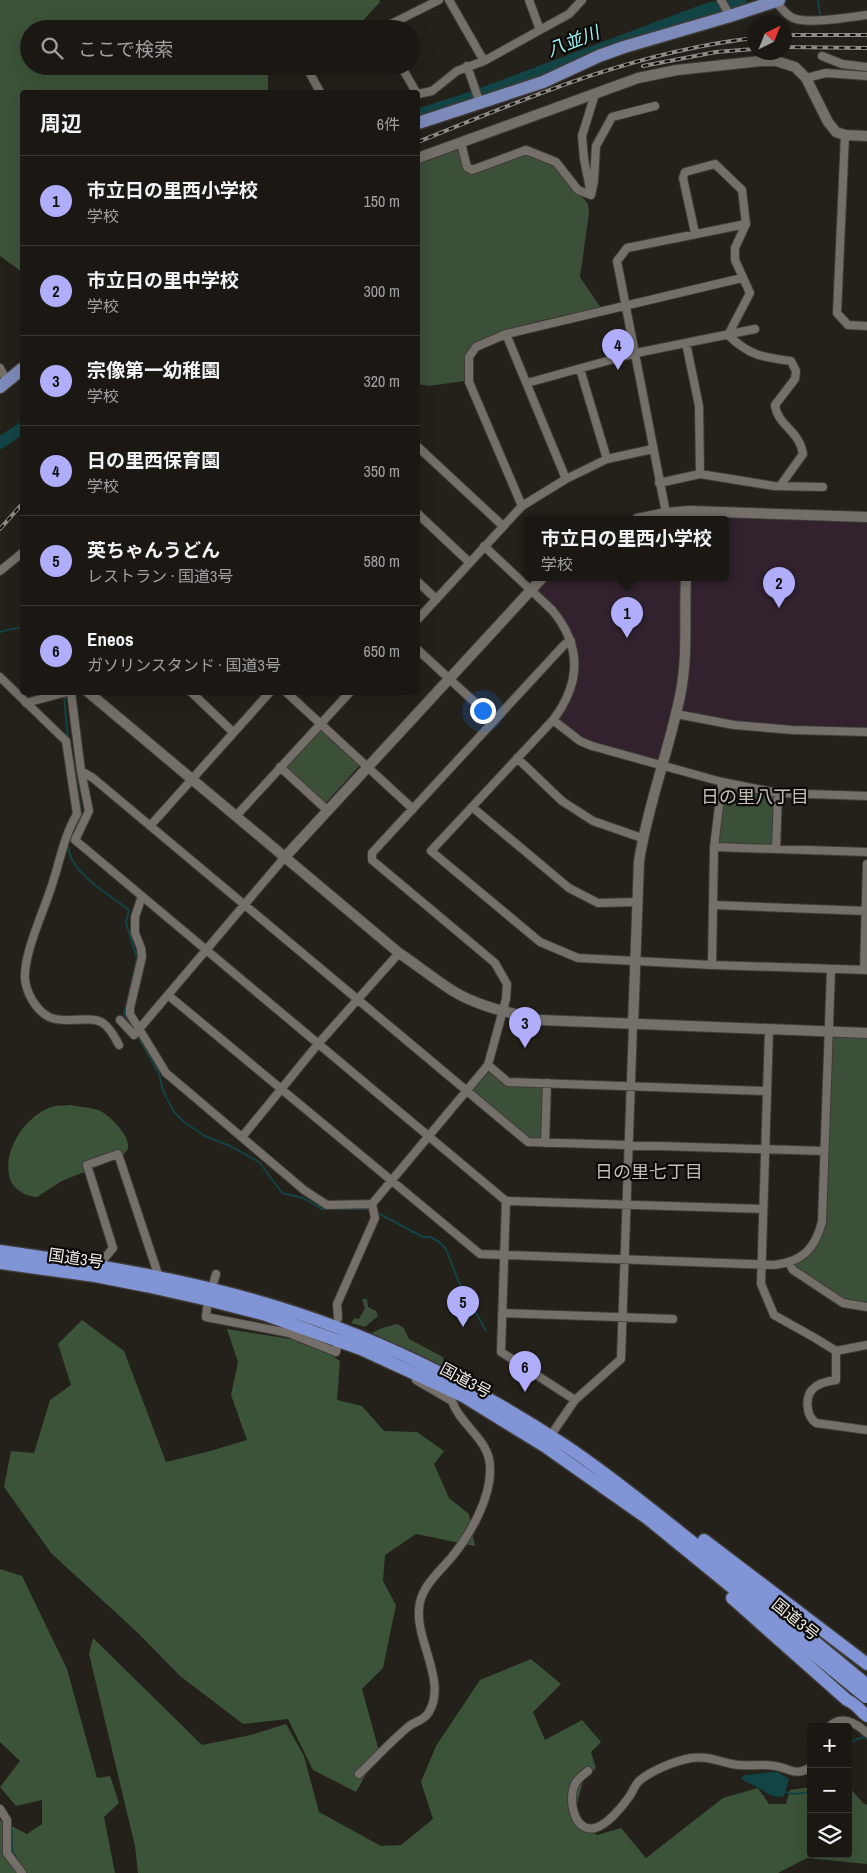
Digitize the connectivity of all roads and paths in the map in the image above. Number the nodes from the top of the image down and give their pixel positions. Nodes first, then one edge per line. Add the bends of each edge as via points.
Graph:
1 (439, 0) edge
2 (449, 0) edge
3 (529, 0) edge
4 (582, 0) edge
5 (721, 0) edge
6 (777, 1) edge
7 (728, 14) junction
8 (867, 15) edge
9 (398, 20) edge
10 (540, 30) junction
11 (822, 56) dead end
12 (484, 61) junction
13 (467, 66) junction
14 (867, 67) edge
15 (311, 75) edge
16 (406, 75) edge
17 (867, 76) edge
18 (806, 78) junction
19 (319, 90) edge
20 (415, 90) edge
21 (420, 93) edge
22 (594, 94) junction
23 (479, 100) junction
24 (655, 106) dead end
25 (420, 122) edge
26 (845, 135) junction
27 (867, 136) edge
28 (461, 143) junction
29 (420, 157) edge
30 (591, 195) junction
31 (746, 224) junction
32 (695, 233) junction
33 (742, 278) junction
34 (626, 306) junction
35 (867, 326) edge
36 (755, 329) dead end
37 (506, 334) junction
38 (728, 335) junction
39 (686, 343) junction
40 (636, 353) junction
41 (0, 368) edge
42 (580, 369) junction
43 (20, 371) edge
44 (528, 383) junction
45 (4, 384) edge
46 (420, 449) edge
47 (653, 449) junction
48 (607, 459) junction
49 (700, 474) junction
50 (566, 479) junction
51 (659, 482) junction
52 (780, 486) junction
53 (824, 487) dead end
54 (522, 506) junction
55 (666, 513) junction
56 (689, 515) edge
57 (420, 516) edge
58 (652, 516) edge
59 (867, 517) edge
60 (503, 526) junction
61 (484, 546) junction
62 (20, 555) edge
63 (469, 562) junction
64 (0, 570) edge
65 (539, 581) edge
66 (686, 581) edge
67 (420, 584) edge
68 (530, 590) junction
69 (436, 599) junction
70 (420, 617) edge
71 (571, 641) junction
72 (420, 652) edge
73 (0, 677) edge
74 (448, 678) junction
75 (47, 695) edge
76 (69, 695) edge
77 (92, 695) edge
78 (194, 695) edge
79 (267, 695) edge
80 (289, 695) edge
81 (347, 695) edge
82 (26, 703) junction
83 (676, 714) junction
84 (494, 720) junction
85 (553, 720) junction
86 (321, 725) junction
87 (233, 732) junction
88 (867, 732) edge
89 (517, 758) junction
90 (662, 765) junction
91 (280, 767) junction
92 (367, 767) junction
93 (81, 771) junction
94 (191, 779) junction
95 (722, 782) junction
96 (778, 793) junction
97 (867, 796) edge
98 (472, 807) junction
99 (413, 809) junction
100 (327, 810) junction
101 (236, 816) junction
102 (150, 826) junction
103 (67, 834) junction
104 (76, 837) junction
105 (642, 838) junction
106 (714, 847) junction
107 (776, 849) junction
108 (867, 852) edge
109 (284, 858) junction
110 (867, 864) edge
111 (142, 896) junction
112 (638, 902) junction
113 (245, 904) junction
114 (713, 905) junction
115 (866, 911) junction
116 (206, 949) junction
117 (399, 953) junction
118 (636, 961) junction
119 (712, 965) junction
120 (831, 969) junction
121 (865, 970) edge
122 (168, 995) junction
123 (357, 999) junction
124 (504, 1011) junction
125 (120, 1020) dead end
126 (633, 1025) junction
127 (140, 1028) junction
128 (769, 1029) junction
129 (828, 1031) junction
130 (867, 1033) edge
131 (318, 1044) junction
132 (119, 1045) dead end
133 (488, 1065) junction
134 (548, 1083) junction
135 (630, 1086) junction
136 (281, 1090) junction
137 (466, 1090) junction
138 (767, 1091) junction
139 (428, 1136) junction
140 (242, 1137) junction
141 (545, 1143) junction
142 (629, 1145) junction
143 (766, 1150) junction
144 (824, 1151) junction
145 (390, 1181) junction
146 (506, 1201) junction
147 (372, 1204) junction
148 (626, 1204) junction
149 (763, 1209) junction
150 (0, 1251) edge
151 (504, 1255) junction
152 (624, 1258) junction
153 (0, 1263) edge
154 (789, 1263) junction
155 (762, 1264) junction
156 (98, 1266) junction
157 (159, 1277) junction
158 (867, 1307) edge
159 (207, 1308) dead end
160 (502, 1313) junction
161 (622, 1317) junction
162 (338, 1318) dead end
163 (674, 1319) dead end
164 (867, 1345) edge
165 (337, 1347) dead end
166 (361, 1349) junction
167 (836, 1351) junction
168 (575, 1400) junction
169 (867, 1430) edge
170 (548, 1441) junction
171 (650, 1514) junction
172 (867, 1664) edge
173 (863, 1690) edge
174 (867, 1716) edge
175 (834, 1723) edge
176 (867, 1733) edge
177 (808, 1768) edge
178 (588, 1771) dead end
179 (359, 1774) dead end
180 (0, 1809) edge
181 (22, 1873) edge

1 - 9 street
2 - 12 street
3 - 10 street
4 - 10 street via 569,14
5 - 7 street
6 - 7 main road
6 - 8 street via 796,20
7 - 23 main road via 599,56 543,82
10 - 12 street
11 - 14 street via 842,64
12 - 13 street
13 - 21 street via 432,91
13 - 23 street
15 - 19 street
16 - 20 street
17 - 18 street via 826,73
18 - 22 street via 795,67 785,63 761,61 677,70 638,78
18 - 26 street via 832,128
22 - 28 street
22 - 30 street via 582,136
23 - 25 main road
24 - 30 street via 612,117 596,146
26 - 27 street
26 - 35 street via 837,313 848,325
28 - 29 street
28 - 30 street via 467,167 472,170 526,150 556,162 578,190
31 - 32 street
31 - 32 street via 742,190 715,164 685,172 683,178
31 - 33 street via 735,248 735,260
32 - 34 street via 627,248 617,261
33 - 34 street
33 - 38 street via 750,293
34 - 37 street
34 - 40 street
36 - 38 street
37 - 44 street
37 - 54 street via 476,347 469,357 469,382
38 - 39 street
38 - 52 street via 757,356 791,361 796,371 795,379 775,405 781,420 799,441 803,454
39 - 40 street
39 - 49 street via 699,406
40 - 42 street
40 - 47 street
41 - 45 street
42 - 44 street
42 - 48 street
43 - 45 main road
44 - 50 street
46 - 60 street
47 - 48 street
47 - 51 street
48 - 50 street
49 - 51 street
49 - 52 street
50 - 54 street
51 - 55 street
52 - 53 street
54 - 60 street
55 - 56 street
55 - 58 street
56 - 59 street
57 - 63 street
60 - 61 street
61 - 63 street
61 - 68 street
62 - 64 street
63 - 69 street
65 - 68 street
66 - 83 street via 685,656
67 - 69 street
68 - 71 street via 561,621
68 - 74 street
69 - 70 street
71 - 84 street
71 - 85 street via 574,680
72 - 74 street
73 - 82 street
74 - 84 street
74 - 92 street
75 - 82 street
76 - 93 street
77 - 94 street
78 - 87 street
79 - 87 street
80 - 86 street
81 - 86 street
82 - 103 street via 66,741 78,814
83 - 88 street via 734,725
83 - 90 street
84 - 99 street
85 - 89 street
85 - 90 street via 592,746
86 - 91 street
86 - 92 street
87 - 94 street
89 - 98 street
89 - 105 street via 562,801 593,821
90 - 95 street
90 - 105 street
91 - 100 street
91 - 101 street
92 - 99 street
92 - 100 street
93 - 102 street
93 - 104 street via 89,810
94 - 101 street
94 - 102 street
95 - 96 street
95 - 106 street
96 - 97 street
96 - 107 street
98 - 112 street via 569,888 598,903
98 - 118 street via 432,851 540,942 578,958
99 - 124 street via 372,853 372,860 495,963 507,984
100 - 109 street
101 - 109 street
102 - 113 street
103 - 104 street
103 - 132 street via 25,970 27,989 35,1005 51,1018 98,1020 111,1029
104 - 111 street via 75,840
105 - 112 street
106 - 107 street
106 - 114 street
107 - 108 street
109 - 113 street
109 - 117 street
110 - 115 street
111 - 116 street
111 - 127 street via 135,918 142,958 130,1008 130,1014
112 - 118 street
113 - 116 street
113 - 123 street
114 - 115 street
114 - 119 street
115 - 121 street
116 - 122 street
116 - 131 street
117 - 123 street
117 - 124 street via 454,991
118 - 119 street
118 - 126 street
119 - 120 street
120 - 121 street
120 - 129 street
122 - 127 street
122 - 136 street
123 - 131 street
123 - 137 street
124 - 126 street via 540,1020
124 - 133 street
125 - 127 street via 134,1035
126 - 128 street
126 - 135 street
127 - 140 street via 166,1073
128 - 129 street
128 - 138 street
129 - 130 street
129 - 144 street
131 - 136 street
131 - 139 street
133 - 134 street via 508,1082
133 - 137 street
134 - 135 street
134 - 141 street
135 - 138 street
135 - 142 street
136 - 140 street
136 - 145 street
137 - 139 street
137 - 141 street via 522,1138 528,1142
138 - 143 street
139 - 145 street
139 - 146 street
140 - 147 street via 304,1190 327,1205
141 - 142 street
142 - 143 street
142 - 148 street
143 - 144 street
143 - 149 street
144 - 154 street via 820,1232 804,1255
145 - 147 street
145 - 151 street via 480,1254
146 - 148 street
146 - 151 street
147 - 162 street via 376,1218 337,1304
148 - 149 street
148 - 152 street
149 - 155 street
150 - 156 highway, 国道3号
151 - 152 street
151 - 160 street
152 - 155 street
152 - 161 street
153 - 166 highway, 国道3号 via 95,1276 204,1299 266,1315
154 - 155 street
154 - 158 street via 793,1270 843,1303
155 - 167 street via 761,1284 774,1315
156 - 157 highway, 国道3号
156 - 157 street via 113,1248 87,1165 118,1154
157 - 170 highway, 国道3号 via 271,1305 364,1338 470,1388
159 - 165 street via 206,1317 290,1333 336,1352
160 - 161 street
160 - 168 street via 501,1352
161 - 163 street
161 - 168 street via 621,1359
164 - 167 street
166 - 170 highway, 国道3号 via 464,1396
166 - 179 street via 372,1360 394,1368 452,1401 482,1443 490,1466 486,1494 470,1530 428,1584 418,1607 419,1630 433,1676 430,1712 422,1721 410,1725
167 - 169 street via 836,1380 813,1388 808,1396 811,1420
168 - 170 street
170 - 171 highway, 国道3号
171 - 172 highway via 688,1529
171 - 173 highway, 国道3号
171 - 173 highway via 690,1562 848,1700
173 - 174 highway
175 - 176 street via 847,1720
177 - 178 street via 790,1772 778,1766 740,1765 703,1757 686,1759 638,1782 624,1803 595,1828 583,1825 571,1804 576,1784
180 - 181 street via 7,1820 8,1853

